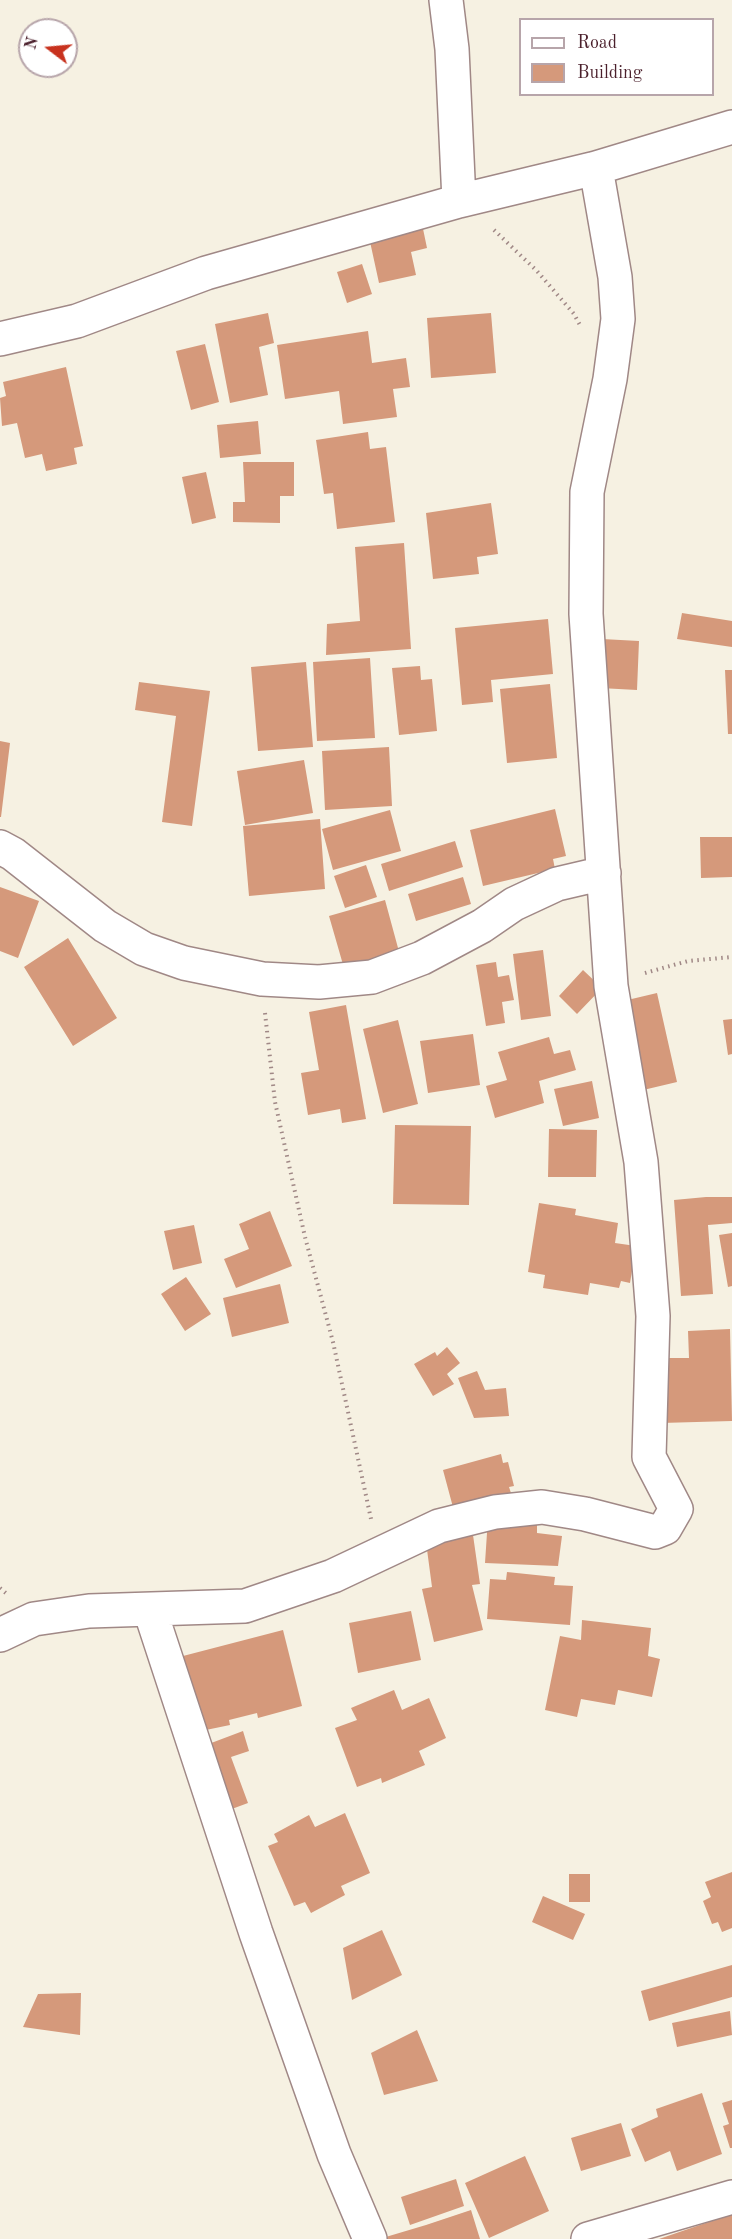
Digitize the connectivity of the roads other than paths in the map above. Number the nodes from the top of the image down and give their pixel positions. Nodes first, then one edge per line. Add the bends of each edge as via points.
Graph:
1 (446, 0) edge
2 (732, 127) edge
3 (596, 168) junction
4 (459, 201) junction
5 (0, 339) edge
6 (0, 847) edge
7 (604, 873) junction
8 (150, 1610) junction
9 (0, 1635) edge
10 (732, 2197) edge
11 (370, 2239) edge
12 (588, 2239) edge

1 - 4 street
2 - 3 street
3 - 4 street
3 - 7 street via 615,277 618,319 587,492 586,614
4 - 5 street via 206,273 77,321
6 - 7 street via 105,926 144,949 184,963 262,980 319,982 372,977 422,958 514,904 557,884
7 - 8 street via 611,986 641,1162 652,1304 649,1457 676,1509 665,1528 655,1532 542,1507 495,1512 439,1526 333,1576 245,1606
8 - 9 street via 89,1611 34,1619
8 - 11 street via 256,1933 334,2154
10 - 12 street

